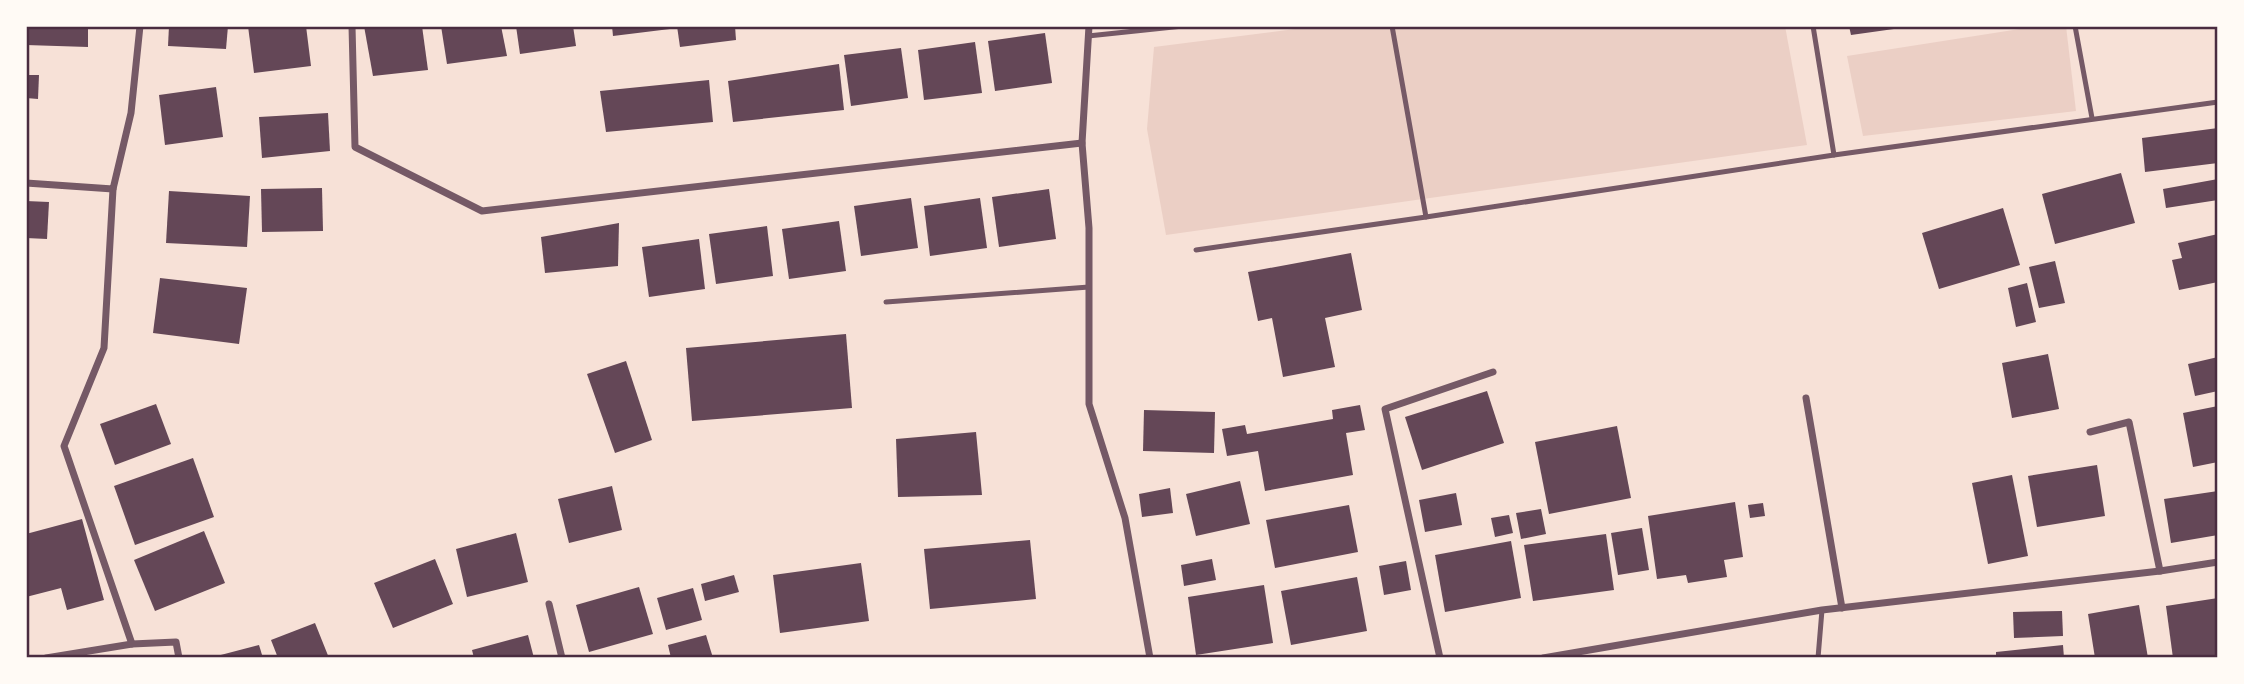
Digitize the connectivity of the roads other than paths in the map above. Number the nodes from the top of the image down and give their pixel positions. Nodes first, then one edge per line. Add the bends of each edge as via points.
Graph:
1 (140, 26) edge
2 (352, 26) edge
3 (1088, 26) edge
4 (1182, 26) edge
5 (1392, 26) edge
6 (1813, 26) edge
7 (2075, 26) edge
8 (1088, 36) junction
9 (2218, 102) edge
10 (2092, 118) junction
11 (1082, 143) junction
12 (1834, 155) junction
13 (26, 183) edge
14 (114, 189) junction
15 (1426, 217) junction
16 (1196, 250) dead end
17 (1089, 287) junction
18 (886, 302) dead end
19 (1493, 372) dead end
20 (1806, 398) dead end
21 (2090, 432) dead end
22 (2218, 562) edge
23 (2160, 571) junction
24 (549, 604) dead end
25 (1842, 608) junction
26 (1822, 610) junction
27 (132, 644) junction
28 (46, 658) edge
29 (179, 658) edge
30 (562, 658) edge
31 (1150, 658) edge
32 (1440, 658) edge
33 (1544, 658) edge
34 (1818, 658) edge

1 - 14 street via 131,113
2 - 11 street via 355,147 482,211
3 - 8 street
4 - 8 lane
5 - 15 lane
6 - 12 lane
7 - 10 lane
8 - 11 street
9 - 10 lane
10 - 12 lane
11 - 17 street
12 - 15 lane
13 - 14 street
14 - 27 street via 104,348 64,446
15 - 16 lane
17 - 18 lane
17 - 31 street via 1089,404 1125,518
19 - 32 street via 1385,410
20 - 25 street
21 - 23 street via 2129,422
22 - 23 street
23 - 25 street
24 - 30 street
25 - 26 street
26 - 33 street
26 - 34 lane
27 - 28 street
27 - 29 street via 176,642

